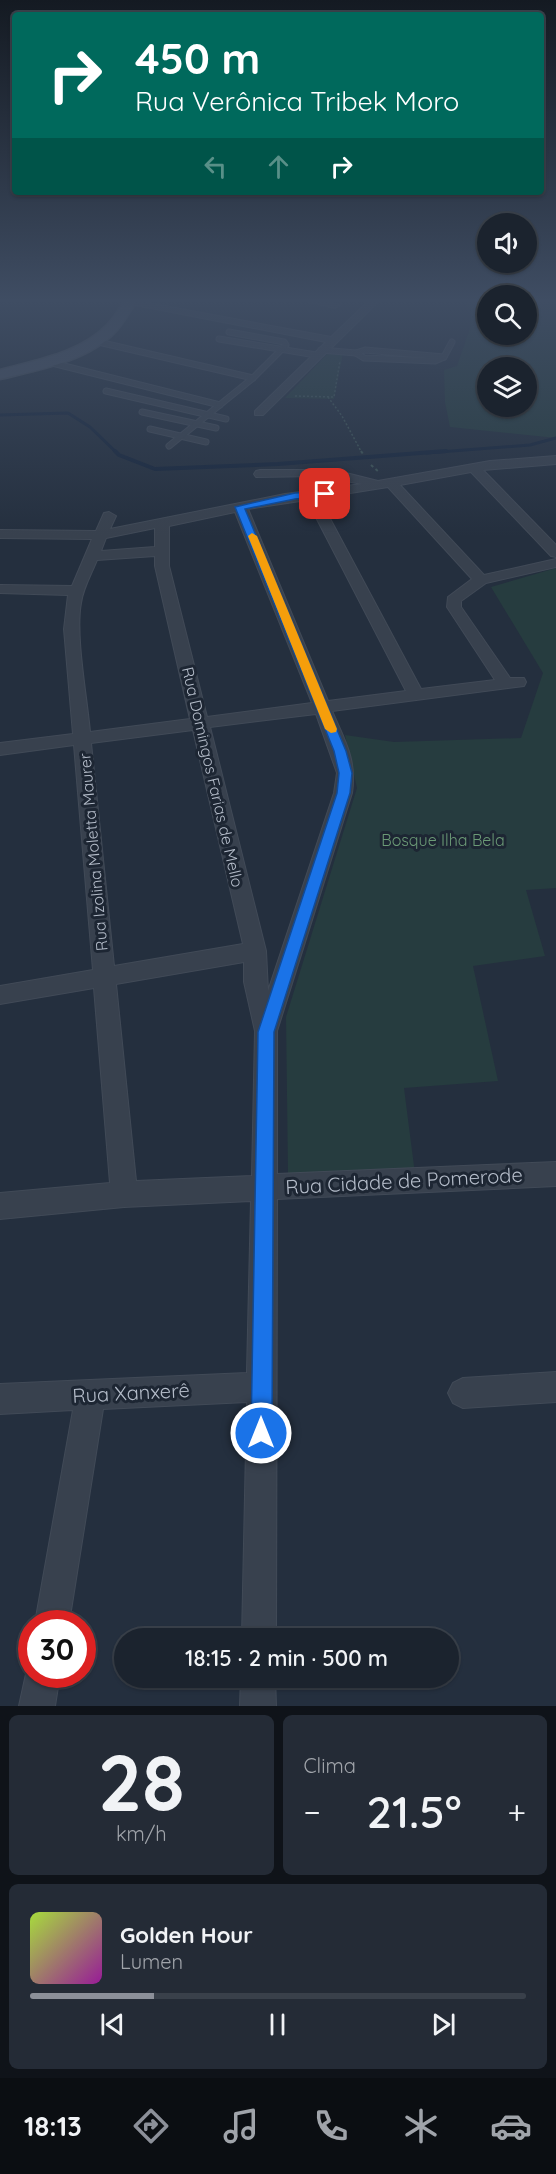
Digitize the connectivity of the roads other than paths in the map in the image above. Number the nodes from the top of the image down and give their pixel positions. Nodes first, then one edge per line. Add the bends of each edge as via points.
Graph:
1 (253, 378) edge
2 (112, 379) edge
3 (293, 379) edge
4 (106, 391) dead end
5 (220, 405) junction
6 (142, 412) dead end
7 (259, 413) dead end
8 (207, 415) junction
9 (226, 419) dead end
10 (195, 424) junction
11 (216, 428) dead end
12 (150, 429) dead end
13 (180, 436) junction
14 (206, 442) dead end
15 (169, 446) dead end
16 (556, 460) edge
17 (474, 468) junction
18 (260, 474) dead end
19 (391, 483) junction
20 (376, 485) junction
21 (311, 495) junction
22 (240, 507) junction
23 (162, 522) junction
24 (105, 526) junction
25 (0, 534) edge
26 (161, 551) junction
27 (556, 553) edge
28 (93, 556) junction
29 (556, 563) edge
30 (480, 580) junction
31 (0, 589) edge
32 (77, 591) junction
33 (416, 695) junction
34 (322, 707) junction
35 (201, 723) junction
36 (82, 739) junction
37 (0, 749) edge
38 (255, 951) junction
39 (105, 977) junction
40 (0, 995) edge
41 (266, 1032) junction
42 (556, 1174) edge
43 (265, 1188) junction
44 (124, 1194) junction
45 (0, 1206) edge
46 (262, 1387) junction
47 (556, 1387) edge
48 (463, 1393) dead end
49 (91, 1395) junction
50 (0, 1399) edge
51 (54, 1610) edge
52 (259, 1628) edge
53 (41, 1688) edge
54 (258, 1688) edge
55 (38, 1706) edge
56 (258, 1706) edge

1 - 5 lane
2 - 5 lane
3 - 7 street
4 - 8 lane
5 - 8 lane
6 - 10 lane
8 - 9 lane
8 - 10 lane
10 - 11 lane
10 - 13 lane
12 - 13 lane
13 - 14 lane
13 - 15 lane
16 - 17 street
17 - 19 street
17 - 27 street
18 - 20 street via 342,475
19 - 20 street
19 - 30 street
20 - 21 street
21 - 22 street
21 - 33 street
22 - 23 street
22 - 34 street
23 - 24 street
23 - 26 street, Rua Domingos Farias de Mello
24 - 25 street
24 - 28 street, Rua Izolina Moletta Maurer
26 - 28 street
26 - 35 street, Rua Domingos Farias de Mello
28 - 32 street, Rua Izolina Moletta Maurer
29 - 30 street
30 - 33 street via 456,596 453,604 512,682
31 - 32 street
32 - 36 street, Rua Izolina Moletta Maurer via 72,629
33 - 34 street
34 - 35 street
34 - 41 street via 344,762 343,793
35 - 36 street
35 - 38 street, Rua Domingos Farias de Mello
36 - 37 street
36 - 39 street, Rua Izolina Moletta Maurer
38 - 39 street
38 - 41 street, Rua Domingos Farias de Mello via 255,982
39 - 40 street
39 - 44 street, Rua Izolina Moletta Maurer
41 - 43 street
42 - 43 street, Rua Cidade de Pomerode
43 - 44 street, Rua Cidade de Pomerode
43 - 46 street
44 - 45 street, Rua Cidade de Pomerode
46 - 49 street, Rua Xanxerê
46 - 52 street
47 - 48 street
49 - 50 street, Rua Xanxerê
49 - 51 street
53 - 55 street
54 - 56 street

